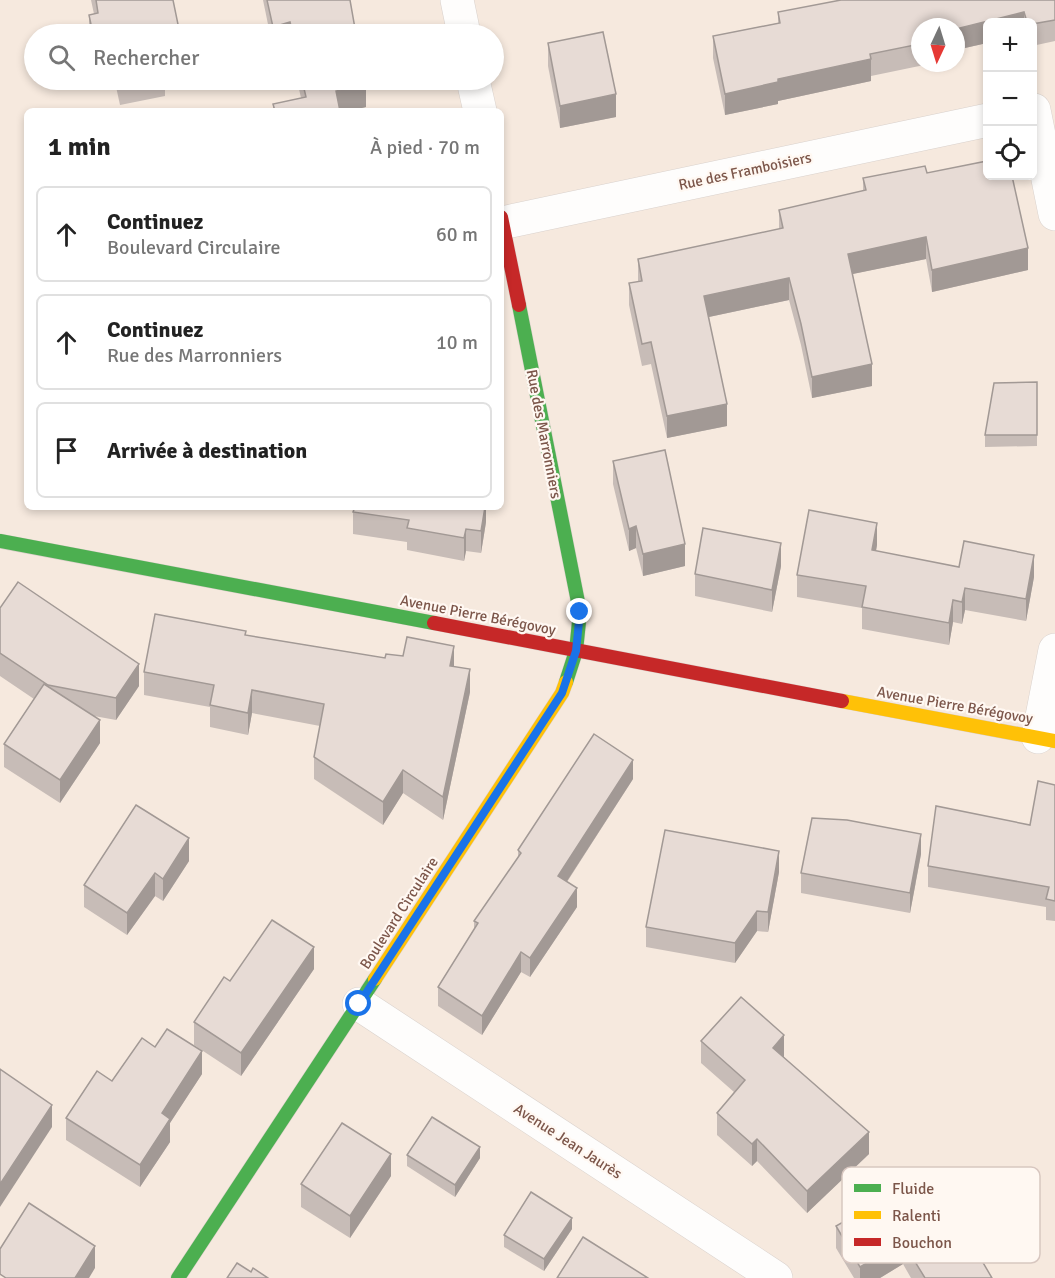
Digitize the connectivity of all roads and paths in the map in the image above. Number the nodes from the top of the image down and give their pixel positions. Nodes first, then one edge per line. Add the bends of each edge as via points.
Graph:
1 (457, 0) edge
2 (462, 24) edge
3 (475, 90) edge
4 (479, 108) edge
5 (1040, 109) edge
6 (983, 121) edge
7 (1055, 214) edge
8 (504, 220) edge
9 (504, 230) edge
10 (0, 541) edge
11 (1055, 650) edge
12 (576, 651) junction
13 (1047, 739) edge
14 (359, 1004) junction
15 (178, 1278) edge
16 (776, 1278) edge

1 - 2 street
3 - 4 street
5 - 7 street
6 - 8 street, Rue des Framboisiers
9 - 12 street, Rue des Marronniers via 580,612
10 - 12 street, Avenue Pierre Bérégovoy
11 - 13 street
12 - 13 street, Avenue Pierre Bérégovoy
12 - 14 street, Boulevard Circulaire via 562,693
14 - 15 street, Boulevard Circulaire
14 - 16 street, Avenue Jean Jaurès

